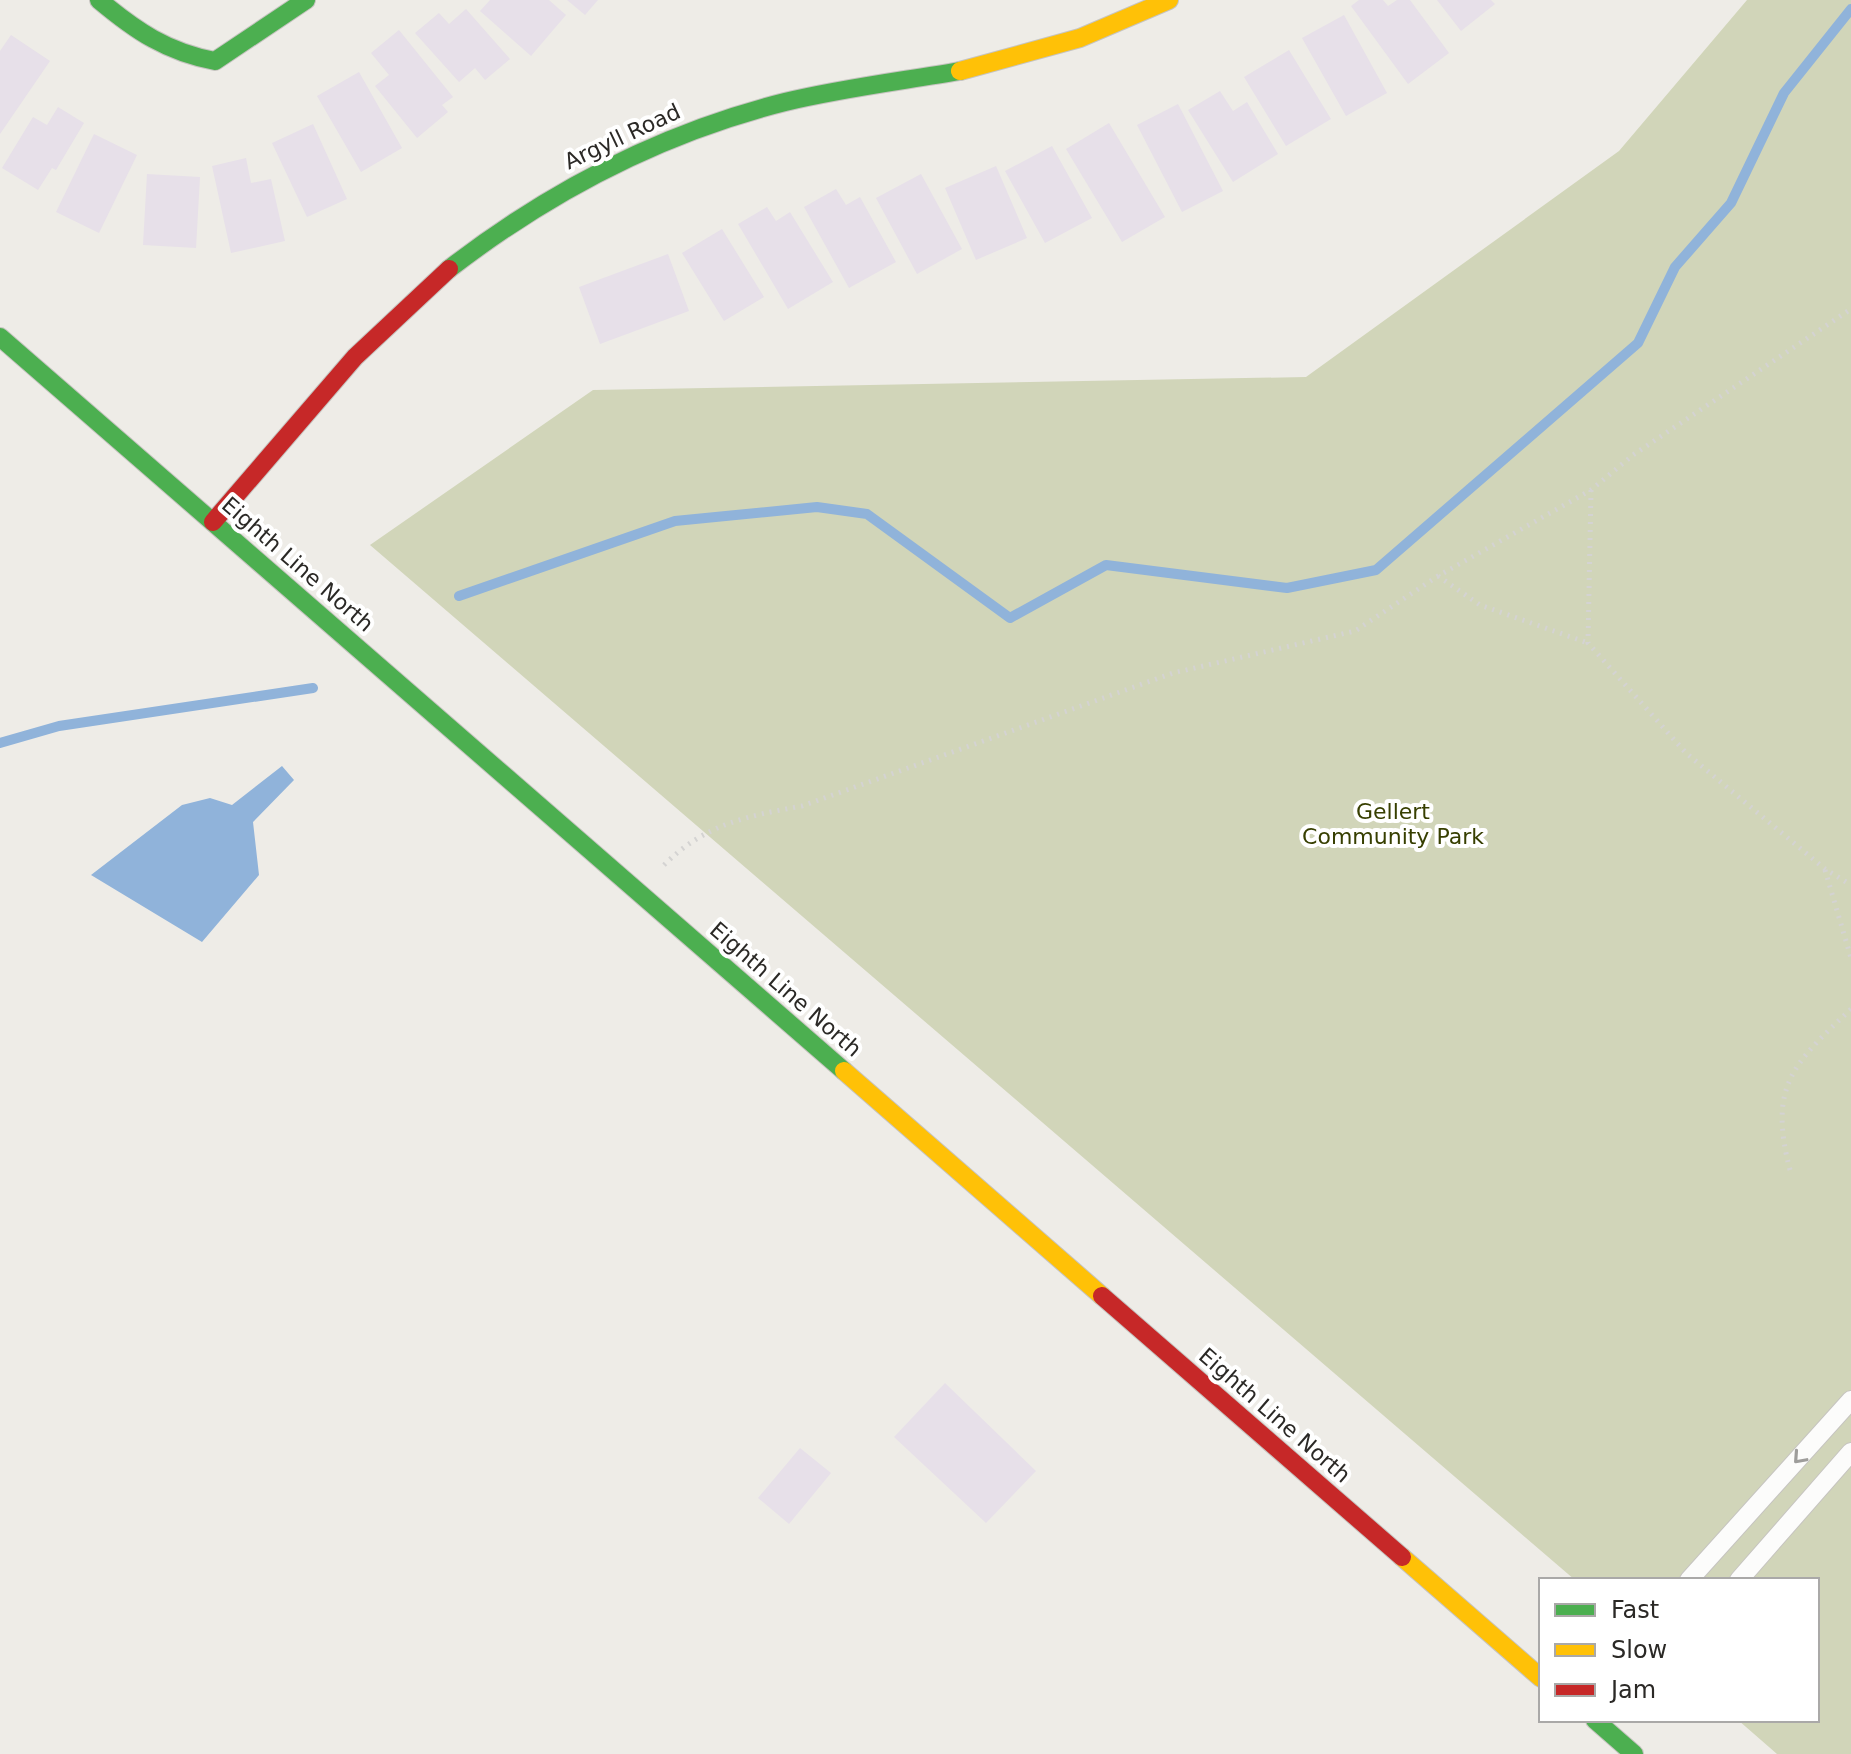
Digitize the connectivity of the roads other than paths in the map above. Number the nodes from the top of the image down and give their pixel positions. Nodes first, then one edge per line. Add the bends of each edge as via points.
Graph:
1 (99, 0) edge
2 (306, 0) edge
3 (1169, 0) edge
4 (0, 337) edge
5 (213, 522) junction
6 (1851, 1400) edge
7 (1851, 1452) edge
8 (1691, 1578) edge
9 (1741, 1578) edge
10 (1539, 1676) edge
11 (1597, 1722) edge
12 (1634, 1754) edge

1 - 2 street via 141,36 173,54 215,61
3 - 5 street, Argyll Road via 1118,25 1001,62 727,117 679,134 558,193 478,245 406,306
4 - 5 street, Eighth Line North
5 - 10 street, Eighth Line North
6 -> 8 lane
7 - 9 lane
11 - 12 street

